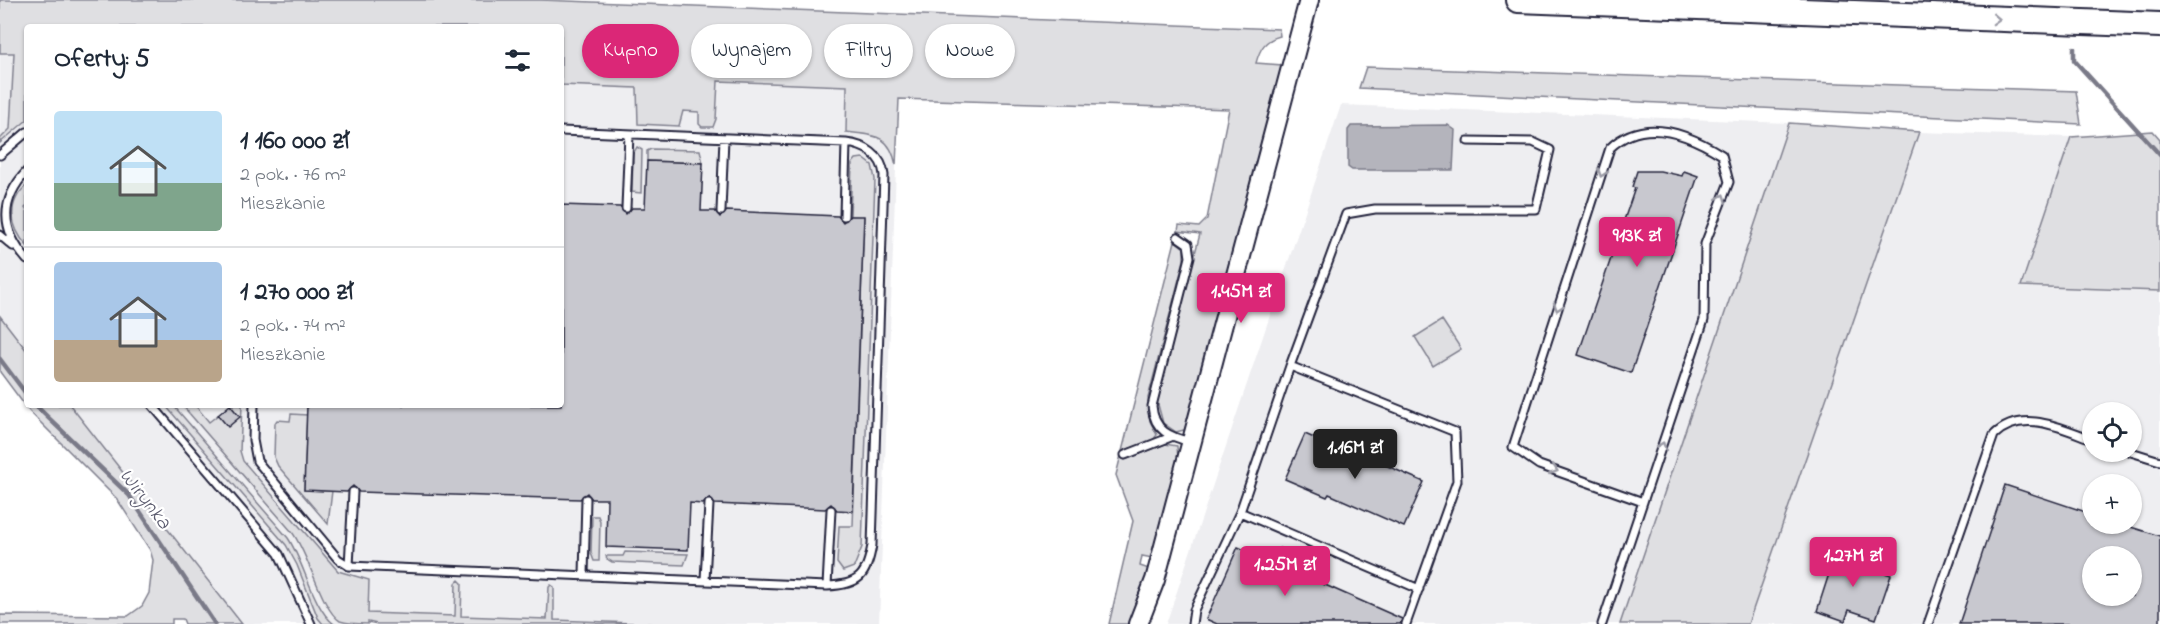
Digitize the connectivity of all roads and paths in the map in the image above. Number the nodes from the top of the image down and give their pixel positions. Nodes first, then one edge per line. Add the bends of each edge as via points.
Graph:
1 (1309, 0) edge
2 (1518, 0) edge
3 (2160, 25) edge
4 (564, 131) edge
5 (628, 134) junction
6 (24, 135) edge
7 (724, 138) junction
8 (1468, 141) dead end
9 (846, 143) junction
10 (0, 155) edge
11 (24, 174) edge
12 (626, 208) dead end
13 (721, 211) dead end
14 (844, 216) dead end
15 (0, 235) edge
16 (1178, 237) dead end
17 (15, 247) junction
18 (24, 257) edge
19 (1290, 366) junction
20 (155, 408) edge
21 (254, 408) edge
22 (2082, 436) edge
23 (1171, 437) junction
24 (1191, 442) junction
25 (1125, 455) dead end
26 (2142, 455) edge
27 (2160, 461) edge
28 (352, 492) dead end
29 (586, 499) dead end
30 (1643, 502) junction
31 (709, 504) dead end
32 (831, 510) dead end
33 (1240, 512) junction
34 (349, 566) junction
35 (584, 575) junction
36 (705, 580) junction
37 (1155, 580) junction
38 (827, 586) junction
39 (1419, 589) junction
40 (311, 624) edge
41 (1138, 624) edge
42 (1149, 624) edge
43 (1192, 624) edge
44 (1406, 624) edge
45 (1602, 624) edge
46 (1928, 624) edge

1 - 24 street
2 -> 3 highway
4 - 5 lane
5 - 7 lane
5 - 12 lane
6 - 10 lane
7 - 9 lane
7 - 13 lane
8 - 19 lane via 1533,142 1550,150 1536,209 1375,208 1346,214
9 - 14 lane
9 - 38 lane via 871,151 884,175 872,545 861,575 848,584
11 - 17 lane via 11,186 5,202 5,222
15 - 17 lane
16 - 23 lane via 1188,244 1190,257 1152,406 1157,424
17 - 18 lane
19 - 33 lane
19 - 39 lane via 1455,432 1457,481
20 - 40 lane via 279,554
21 - 34 lane via 253,447 257,461 338,559
22 - 46 lane via 2029,420 2014,422 1994,435
23 - 24 lane
23 - 25 lane
24 - 37 street
26 - 27 lane
28 - 34 lane
29 - 35 lane
30 -> 30 lane via 1704,320 1706,244 1729,182 1722,155 1705,144 1661,130 1640,129 1622,136 1610,148 1513,447 1539,465
30 - 45 lane
31 - 36 lane
32 - 38 lane
33 - 39 lane
33 - 43 lane via 1194,610
34 - 35 lane
35 - 36 lane
36 - 38 lane
37 - 41 street
37 - 42 street
39 - 44 lane

